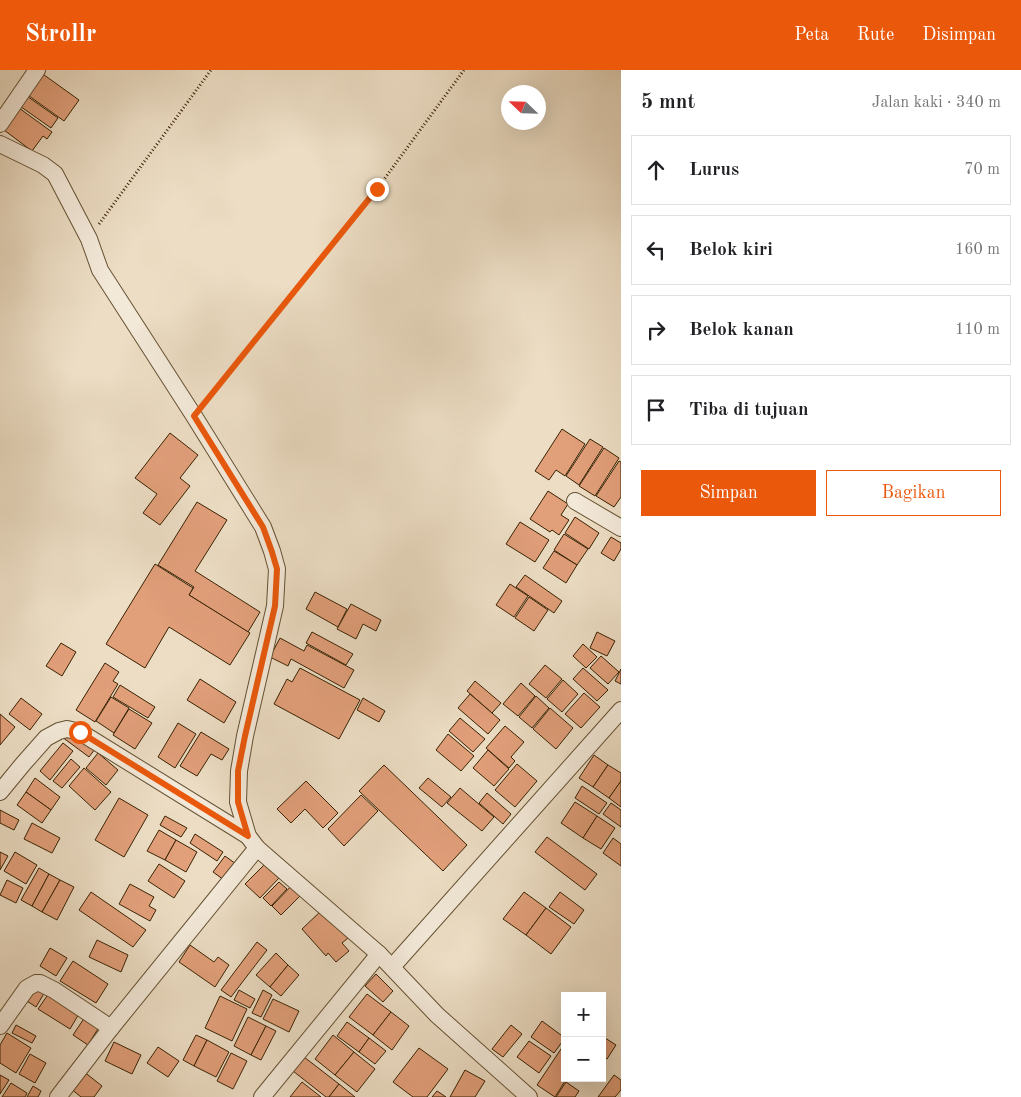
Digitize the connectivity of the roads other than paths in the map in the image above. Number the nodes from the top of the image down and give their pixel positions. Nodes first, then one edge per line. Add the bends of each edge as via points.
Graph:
1 (37, 70) edge
2 (0, 124) edge
3 (0, 144) edge
4 (575, 501) dead end
5 (621, 528) edge
6 (621, 710) edge
7 (0, 792) edge
8 (252, 842) junction
9 (379, 954) junction
10 (392, 967) junction
11 (0, 1026) edge
12 (111, 1028) junction
13 (58, 1097) edge
14 (262, 1097) edge
15 (529, 1097) edge

1 - 2 street
3 - 8 street via 55,174 89,239 100,270 263,527 277,569 275,606 238,771 238,802
4 - 5 street
6 - 10 street
7 - 8 street via 46,738 59,731 73,729
8 - 9 street
8 - 12 street
9 - 10 street
9 - 14 street
10 - 15 street via 437,1015
11 - 12 street via 27,988 40,983
12 - 13 street

